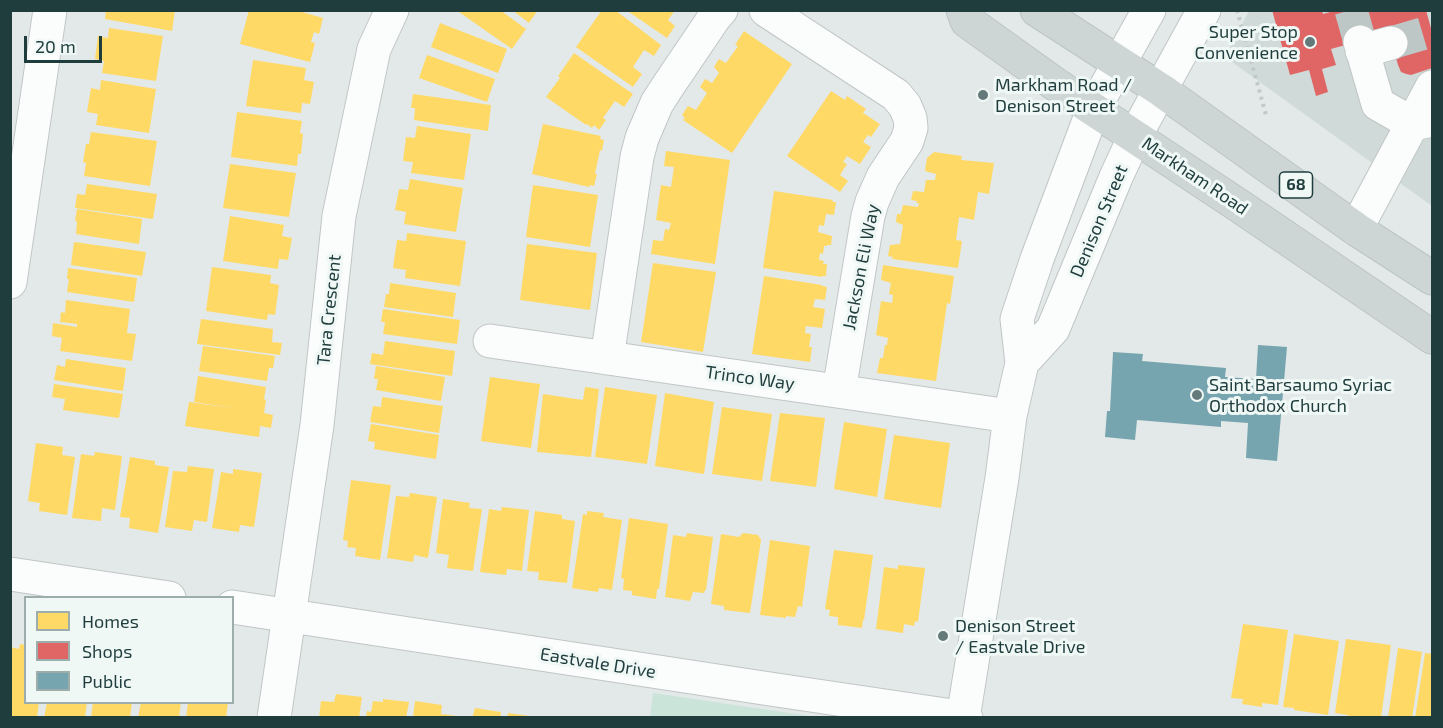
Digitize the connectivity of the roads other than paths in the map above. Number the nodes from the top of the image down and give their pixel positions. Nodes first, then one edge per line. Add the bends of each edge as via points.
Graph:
1 (50, 10) edge
2 (392, 10) edge
3 (721, 10) edge
4 (766, 10) edge
5 (963, 10) edge
6 (1037, 10) edge
7 (1149, 10) edge
8 (1204, 10) edge
9 (1371, 45) tunnel mouth
10 (1119, 63) junction
11 (1432, 87) edge
12 (1161, 90) junction
13 (1093, 110) junction
14 (1423, 122) edge
15 (1135, 136) junction
16 (1356, 229) junction
17 (1432, 278) edge
18 (10, 282) edge
19 (1432, 337) edge
20 (490, 341) dead end
21 (607, 358) junction
22 (1022, 363) junction
23 (839, 391) junction
24 (1010, 416) junction
25 (10, 574) edge
26 (162, 596) edge
27 (234, 607) edge
28 (290, 615) junction
29 (274, 717) edge
30 (964, 717) edge

1 - 18 street
2 - 28 street, Tara Crescent via 374,49 339,216 317,425
3 - 21 street via 657,103 642,138
4 - 23 street, Jackson Eli Way via 896,95 910,118 908,141 883,177 868,216
5 - 13 main road, Markham Road via 967,21
6 - 10 main road, 68
7 - 10 street, Denison Street
8 - 12 street, Denison Street
9 - 14 street via 1378,104
10 - 12 main road, 68
10 - 13 street, Denison Street
11 - 14 street
12 - 15 street, Denison Street
12 - 16 main road, 68
13 - 15 main road, Markham Road
13 - 22 street, Denison Street via 1017,319
14 - 16 street
15 - 19 main road, Markham Road
15 - 22 street, Denison Street via 1053,329
16 - 17 main road, 68
20 - 21 street, Trinco Way
21 - 23 street, Trinco Way
22 - 24 street, Denison Street
23 - 24 street, Trinco Way
24 - 30 street, Denison Street
25 - 26 street
27 - 28 street, Eastvale Drive
28 - 29 street, Tara Crescent
28 - 30 street, Eastvale Drive

